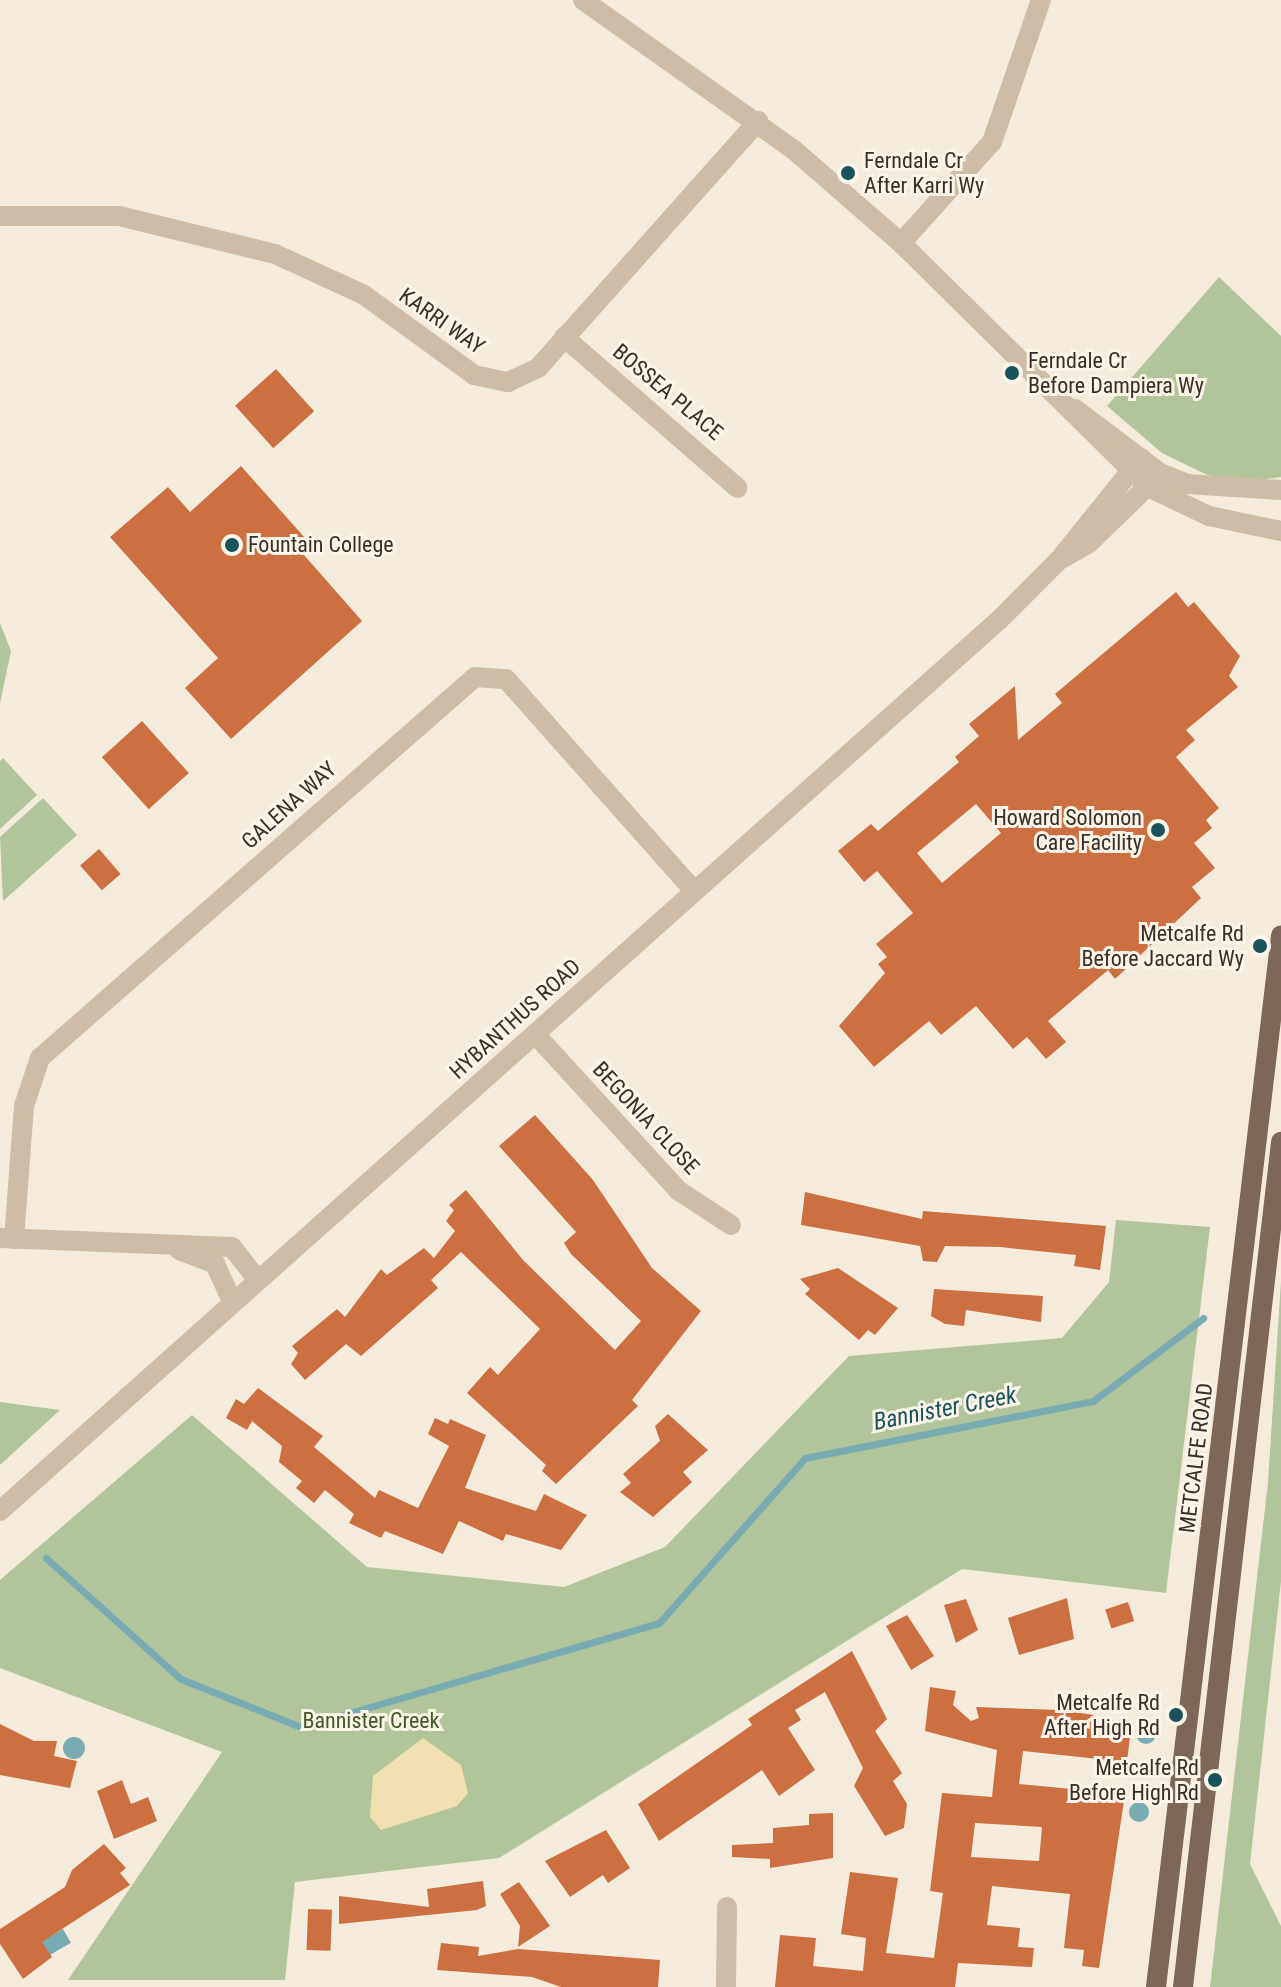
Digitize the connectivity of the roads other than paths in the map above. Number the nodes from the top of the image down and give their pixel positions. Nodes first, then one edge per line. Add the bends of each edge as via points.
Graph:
1 (583, 0) edge
2 (1041, 0) edge
3 (758, 121) junction
4 (0, 216) edge
5 (901, 243) junction
6 (564, 337) junction
7 (1136, 464) junction
8 (1154, 480) junction
9 (738, 488) dead end
10 (1281, 490) edge
11 (1281, 531) edge
12 (1059, 560) junction
13 (694, 891) junction
14 (1281, 935) edge
15 (535, 1034) junction
16 (1281, 1142) edge
17 (731, 1225) dead end
18 (7, 1238) edge
19 (171, 1248) junction
20 (257, 1279) junction
21 (232, 1301) junction
22 (0, 1511) edge
23 (727, 1907) dead end
24 (726, 1987) edge
25 (1156, 1987) edge
26 (1183, 1987) edge

1 - 3 street
2 - 5 street via 1011,104 992,142
3 - 5 street
3 - 6 street, KARRI WAY
4 - 6 street, KARRI WAY via 119,216 275,254 364,295 474,375 492,379 508,382 538,368
5 - 7 street
6 - 9 street, BOSSEA PLACE
7 - 8 street
7 - 12 street, HYBANTHUS ROAD
8 - 10 street via 1216,491
8 - 11 street via 1209,516
8 - 12 street, HYBANTHUS ROAD via 1089,543
12 - 13 street, HYBANTHUS ROAD
13 - 15 street, HYBANTHUS ROAD
13 - 18 street, GALENA WAY via 506,679 475,677 419,719 40,1058 24,1106
14 - 25 main road, METCALFE ROAD
15 - 17 street, BEGONIA CLOSE via 679,1191
15 - 20 street, HYBANTHUS ROAD
16 - 26 main road
18 - 19 street
19 - 20 street via 232,1247
19 - 21 street via 215,1264
20 - 21 street, HYBANTHUS ROAD
21 - 22 street, HYBANTHUS ROAD
23 - 24 street

